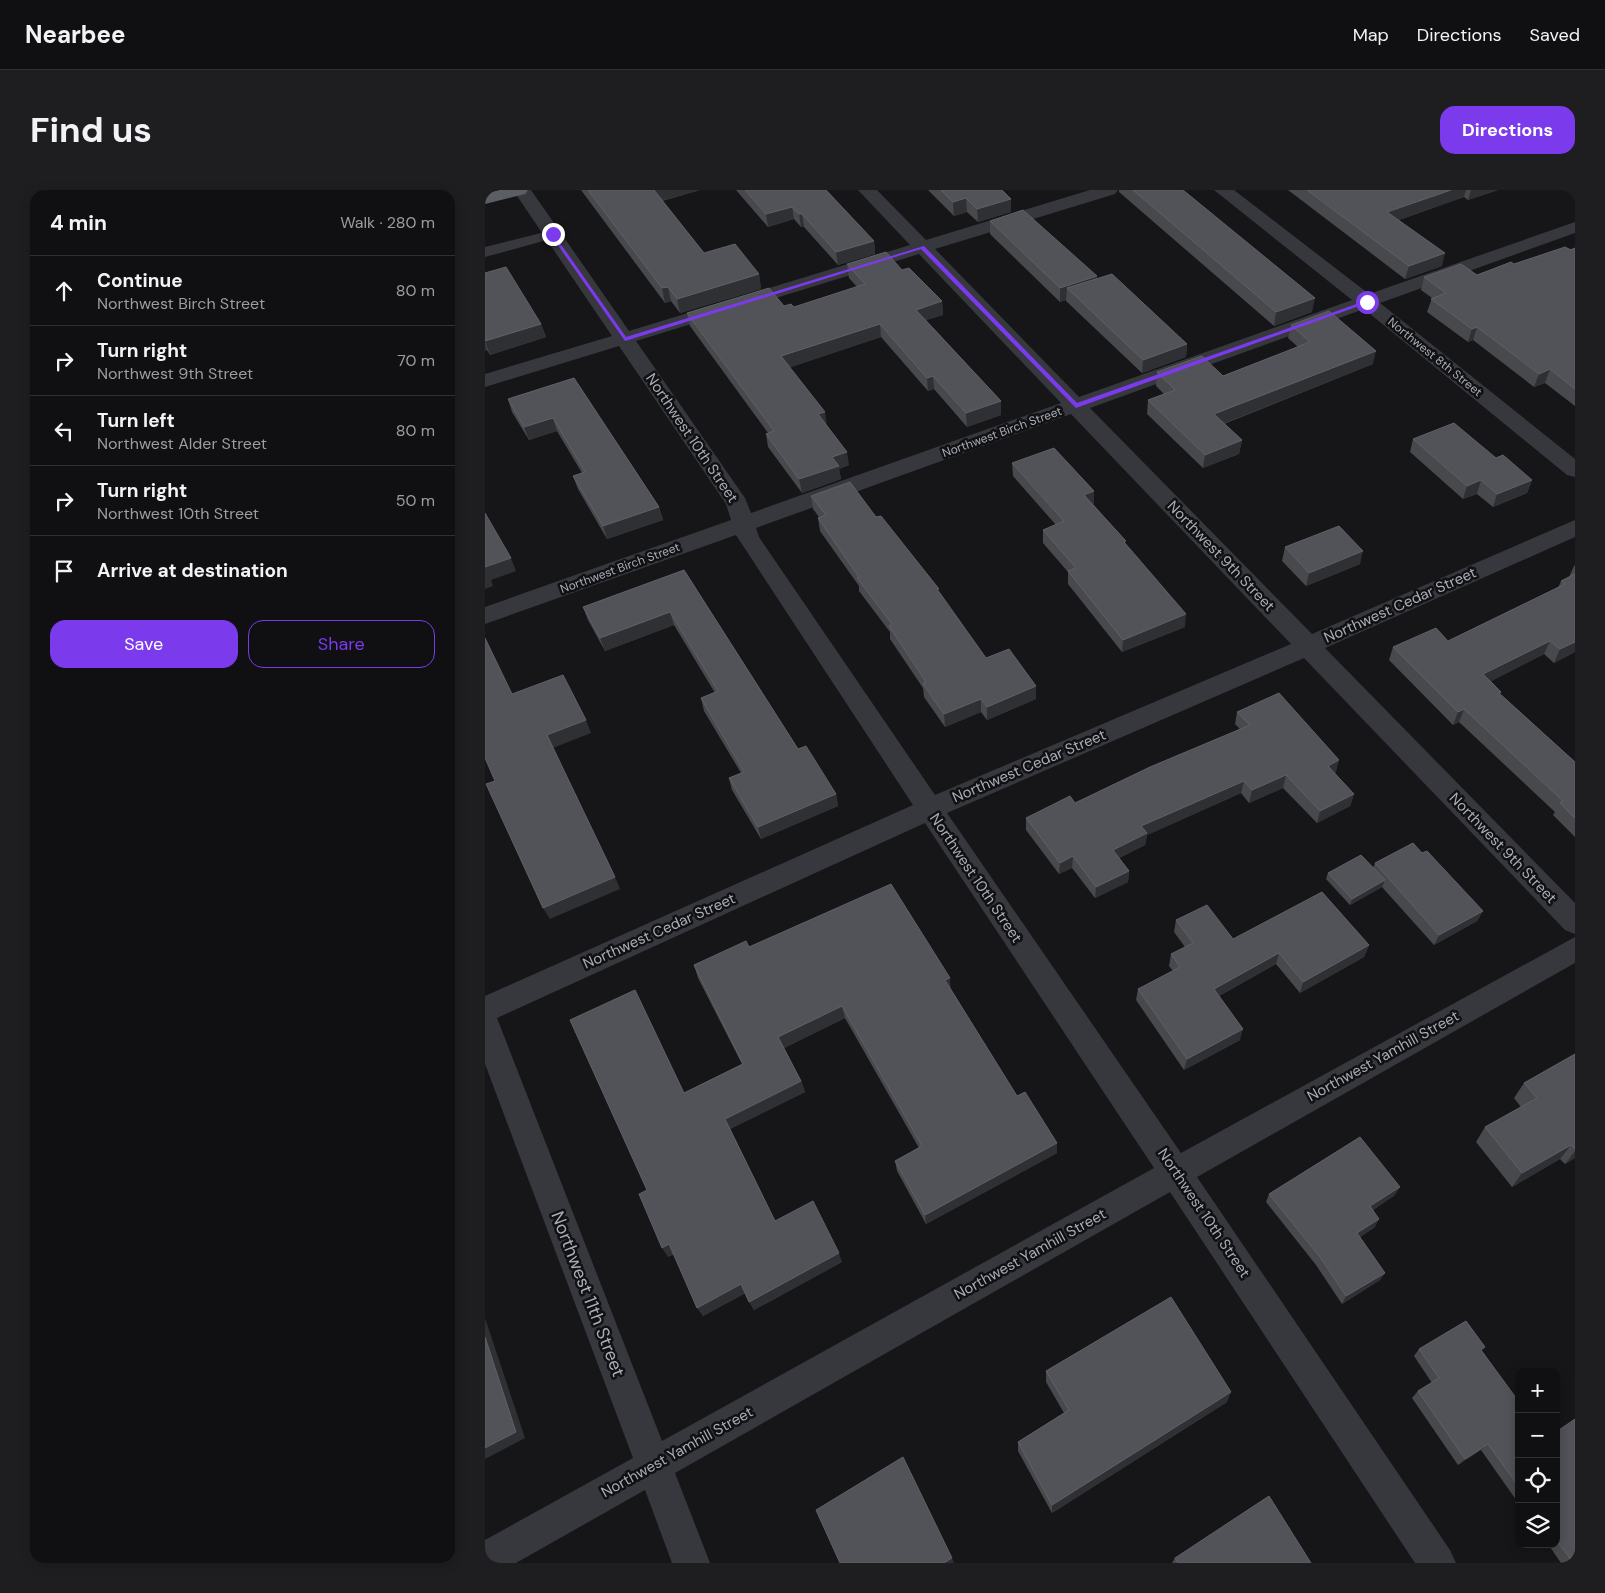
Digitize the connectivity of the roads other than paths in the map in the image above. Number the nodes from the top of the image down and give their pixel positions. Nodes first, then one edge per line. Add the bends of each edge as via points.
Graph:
1 (520, 190) edge
2 (867, 190) edge
3 (1109, 190) edge
4 (1223, 190) edge
5 (485, 199) edge
6 (1575, 227) edge
7 (553, 234) junction
8 (923, 247) junction
9 (485, 252) edge
10 (1367, 302) junction
11 (625, 339) junction
12 (485, 382) edge
13 (1076, 406) junction
14 (1575, 470) edge
15 (744, 524) junction
16 (1575, 528) edge
17 (485, 616) edge
18 (1308, 646) junction
19 (929, 809) junction
20 (1575, 922) edge
21 (1575, 949) edge
22 (485, 1010) edge
23 (485, 1025) edge
24 (1177, 1172) junction
25 (653, 1466) junction
26 (485, 1560) edge
27 (691, 1563) edge
28 (1437, 1563) edge

1 - 5 highway
1 - 7 street, Northwest 10th Street
2 - 8 street, Northwest 9th Street
3 - 8 street
4 - 10 street, Northwest 8th Street
6 - 10 street, Northwest Birch Street
7 - 9 lane
7 - 11 street, Northwest 10th Street
8 - 11 street
8 - 13 street, Northwest 9th Street
10 - 13 street, Northwest Birch Street
10 - 14 street, Northwest 8th Street
11 - 12 street
11 - 15 street, Northwest 10th Street via 737,503
13 - 15 street, Northwest Birch Street
13 - 18 street, Northwest 9th Street
15 - 17 street, Northwest Birch Street
15 - 19 street, Northwest 10th Street via 748,538
16 - 18 street, Northwest Cedar Street
18 - 19 street, Northwest Cedar Street
18 - 20 street, Northwest 9th Street
19 - 22 street, Northwest Cedar Street
19 - 24 street, Northwest 10th Street
21 - 24 street, Northwest Yamhill Street
23 - 25 street, Northwest 11th Street
24 - 25 street, Northwest Yamhill Street
24 - 28 street, Northwest 10th Street
25 - 26 street, Northwest Yamhill Street
25 - 27 street, Northwest 11th Street

